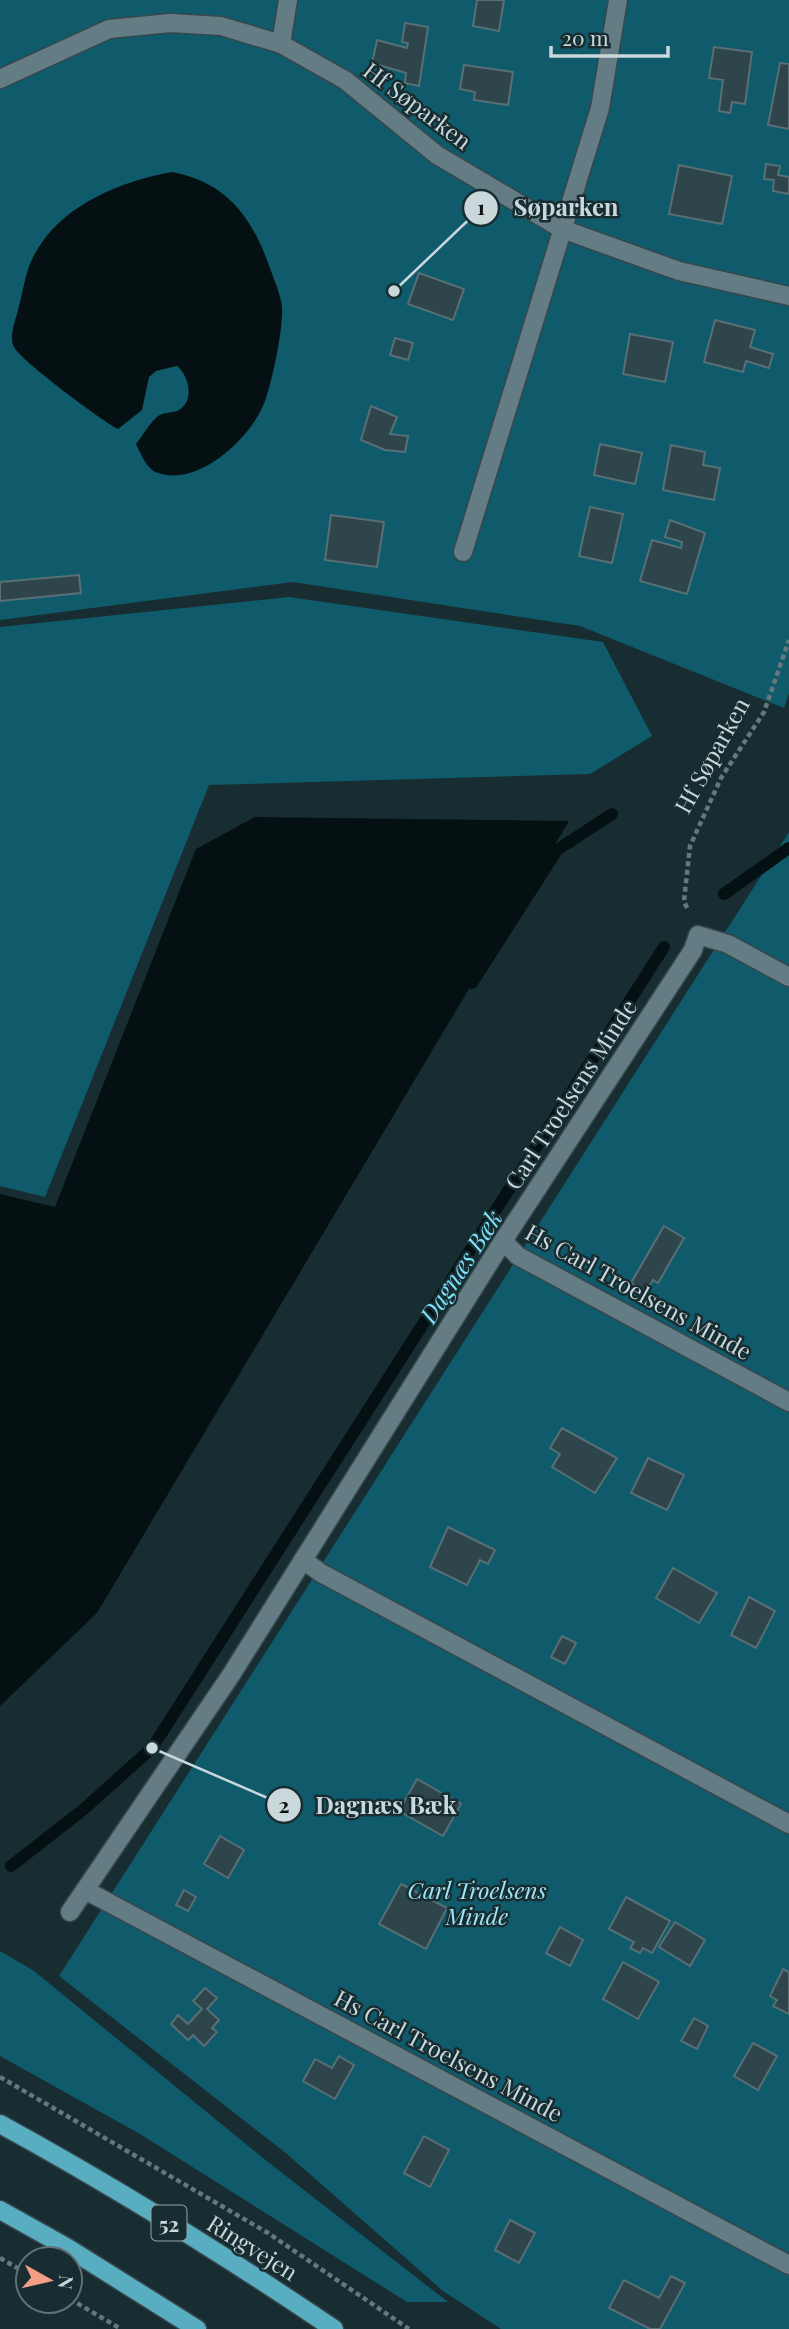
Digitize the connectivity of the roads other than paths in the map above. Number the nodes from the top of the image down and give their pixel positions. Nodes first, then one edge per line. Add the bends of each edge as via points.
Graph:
1 (288, 0) edge
2 (618, 0) edge
3 (281, 44) junction
4 (0, 79) edge
5 (562, 229) junction
6 (789, 296) edge
7 (463, 552) dead end
8 (789, 977) edge
9 (503, 1241) junction
10 (789, 1402) edge
11 (303, 1560) junction
12 (789, 1824) edge
13 (85, 1890) junction
14 (70, 1912) dead end
15 (0, 2124) edge
16 (0, 2210) edge
17 (789, 2265) edge
18 (197, 2329) edge
19 (334, 2329) edge

1 - 3 lane
2 - 5 lane via 600,108
3 - 4 lane, Hf Søparken via 221,26 170,23 109,29
3 - 5 lane, Hf Søparken via 345,80 437,155
5 - 6 lane, Hf Søparken via 679,271
5 - 7 lane
8 - 9 lane, Carl Troelsens Minde via 728,944 698,935 693,950
9 - 10 lane, Hs Carl Troelsens Minde via 519,1256
9 - 11 lane, Carl Troelsens Minde
11 - 12 lane
11 - 13 lane, Carl Troelsens Minde
13 - 14 lane, Carl Troelsens Minde
13 - 17 lane, Hs Carl Troelsens Minde
15 - 19 main road, Ringvejen / 52 via 102,2182
16 - 18 main road

